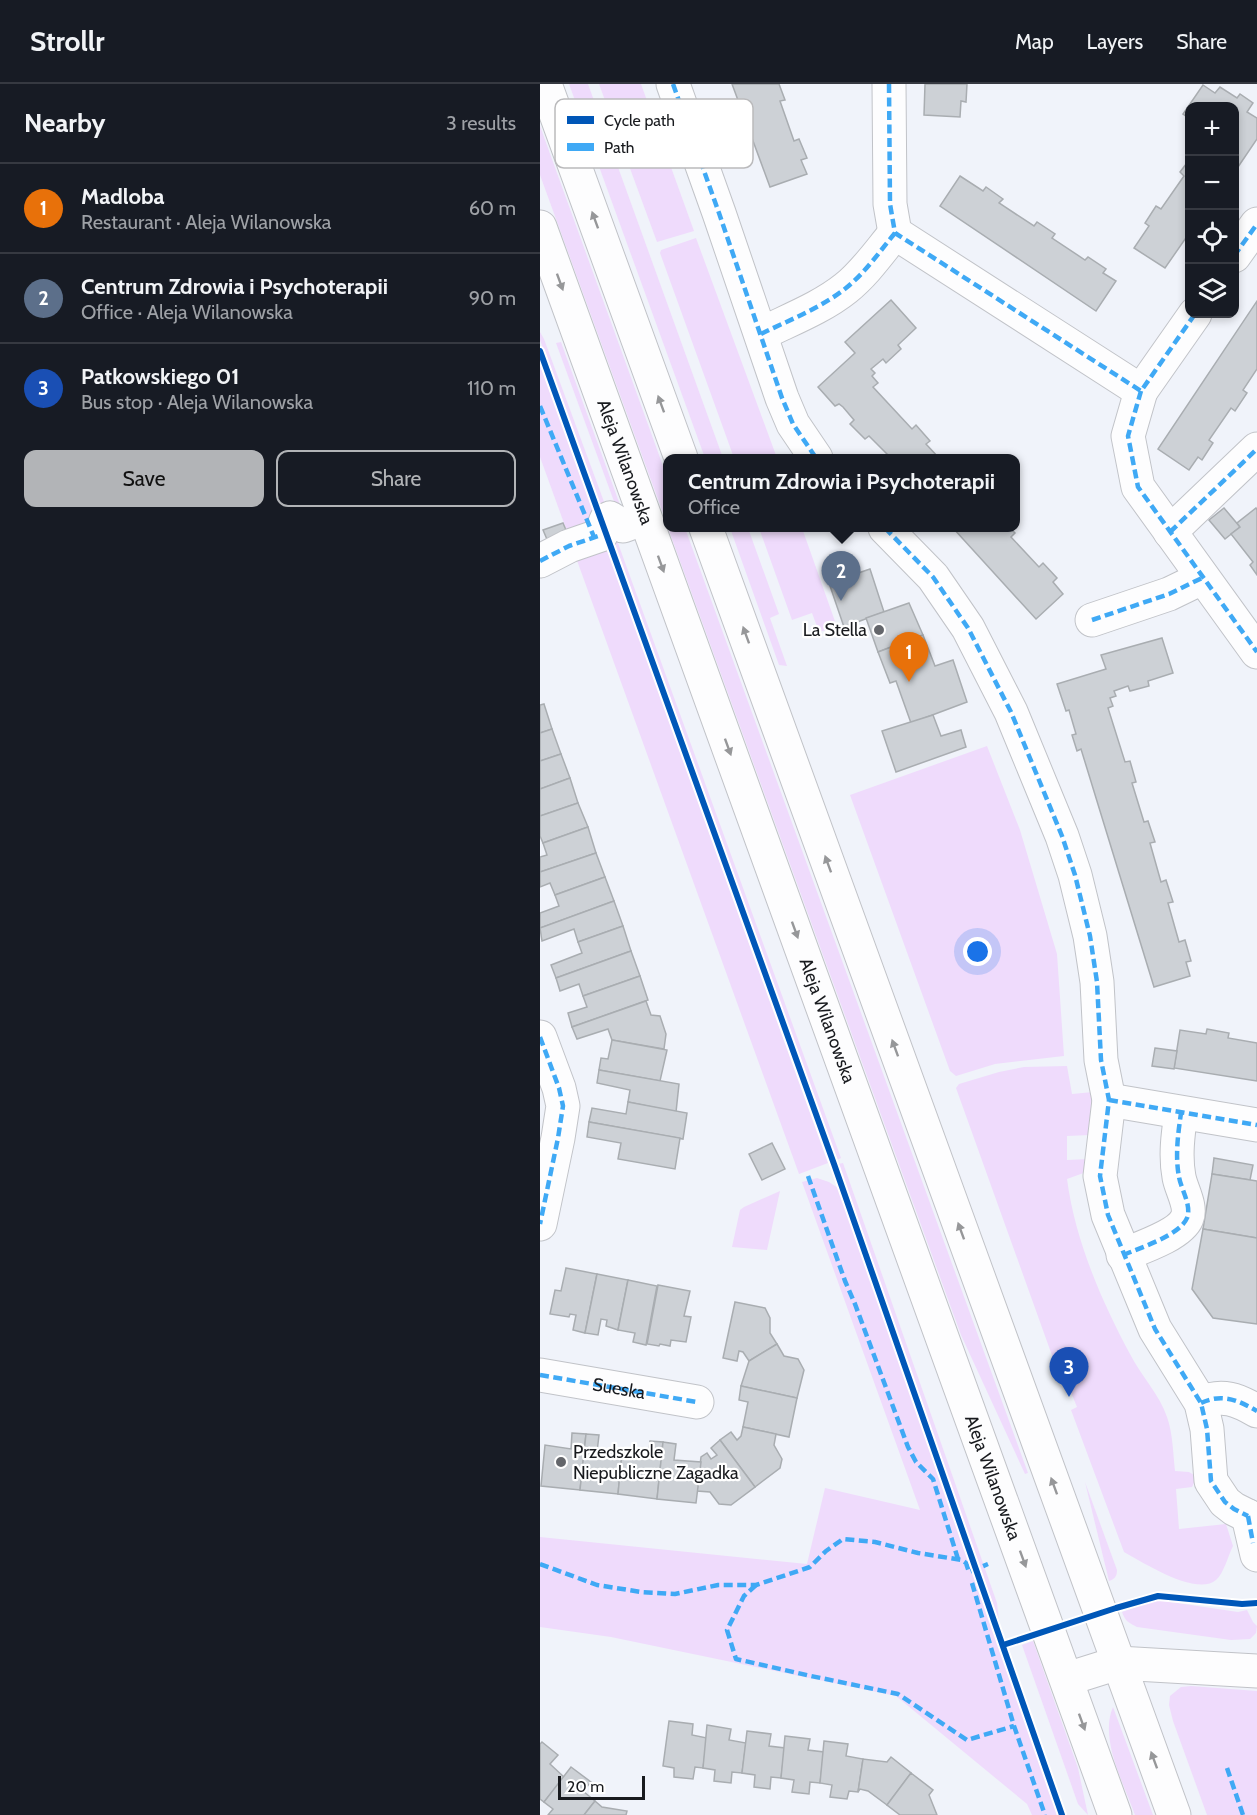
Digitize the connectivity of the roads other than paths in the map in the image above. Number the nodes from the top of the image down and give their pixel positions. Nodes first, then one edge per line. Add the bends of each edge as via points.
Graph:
1 (545, 84) edge
2 (673, 84) edge
3 (889, 84) edge
4 (678, 99) edge
5 (555, 112) edge
6 (575, 168) edge
7 (702, 168) edge
8 (1257, 224) edge
9 (540, 226) edge
10 (895, 233) junction
11 (1239, 249) edge
12 (1192, 318) edge
13 (760, 334) junction
14 (1141, 391) junction
15 (1257, 449) edge
16 (679, 454) edge
17 (813, 454) edge
18 (645, 518) junction
19 (707, 532) edge
20 (889, 532) edge
21 (1170, 532) junction
22 (540, 561) edge
23 (1202, 578) junction
24 (1092, 620) dead end
25 (1257, 652) edge
26 (541, 1046) edge
27 (1109, 1100) junction
28 (1181, 1113) junction
29 (1257, 1125) edge
30 (545, 1174) edge
31 (540, 1224) edge
32 (1123, 1255) junction
33 (540, 1375) edge
34 (697, 1402) dead end
35 (1201, 1403) junction
36 (1257, 1411) edge
37 (1254, 1532) edge
38 (1118, 1663) junction
39 (1257, 1671) edge
40 (1066, 1679) junction
41 (1115, 1815) edge
42 (1174, 1815) edge

5 -> 1 street
2 - 4 street
3 - 10 street via 890,204
16 -> 6 street
7 - 13 street
8 - 11 street
9 -> 18 street, Aleja Wilanowska
10 - 13 street via 846,288
10 - 14 street
12 - 14 street
13 - 17 street via 793,424
14 - 21 street via 1128,436 1138,487
15 - 21 street
18 - 22 street via 622,526 610,518 601,535
18 -> 40 street, Aleja Wilanowska
38 -> 19 street
20 - 27 street via 933,577 968,628 1011,712 1062,836 1090,936 1101,1060
21 - 23 street
23 - 24 street via 1169,594
23 - 25 street
26 - 30 street via 563,1106 558,1138
27 - 28 street
27 - 32 street via 1100,1176 1108,1215
28 - 29 street
28 - 32 street via 1177,1157 1187,1218 1167,1236
30 - 31 street
32 - 35 street via 1155,1329
33 - 34 street, Sueska
35 - 36 street via 1225,1397
35 - 37 street via 1211,1481
38 - 39 street
38 - 40 street
42 -> 38 street
40 -> 41 street, Aleja Wilanowska

